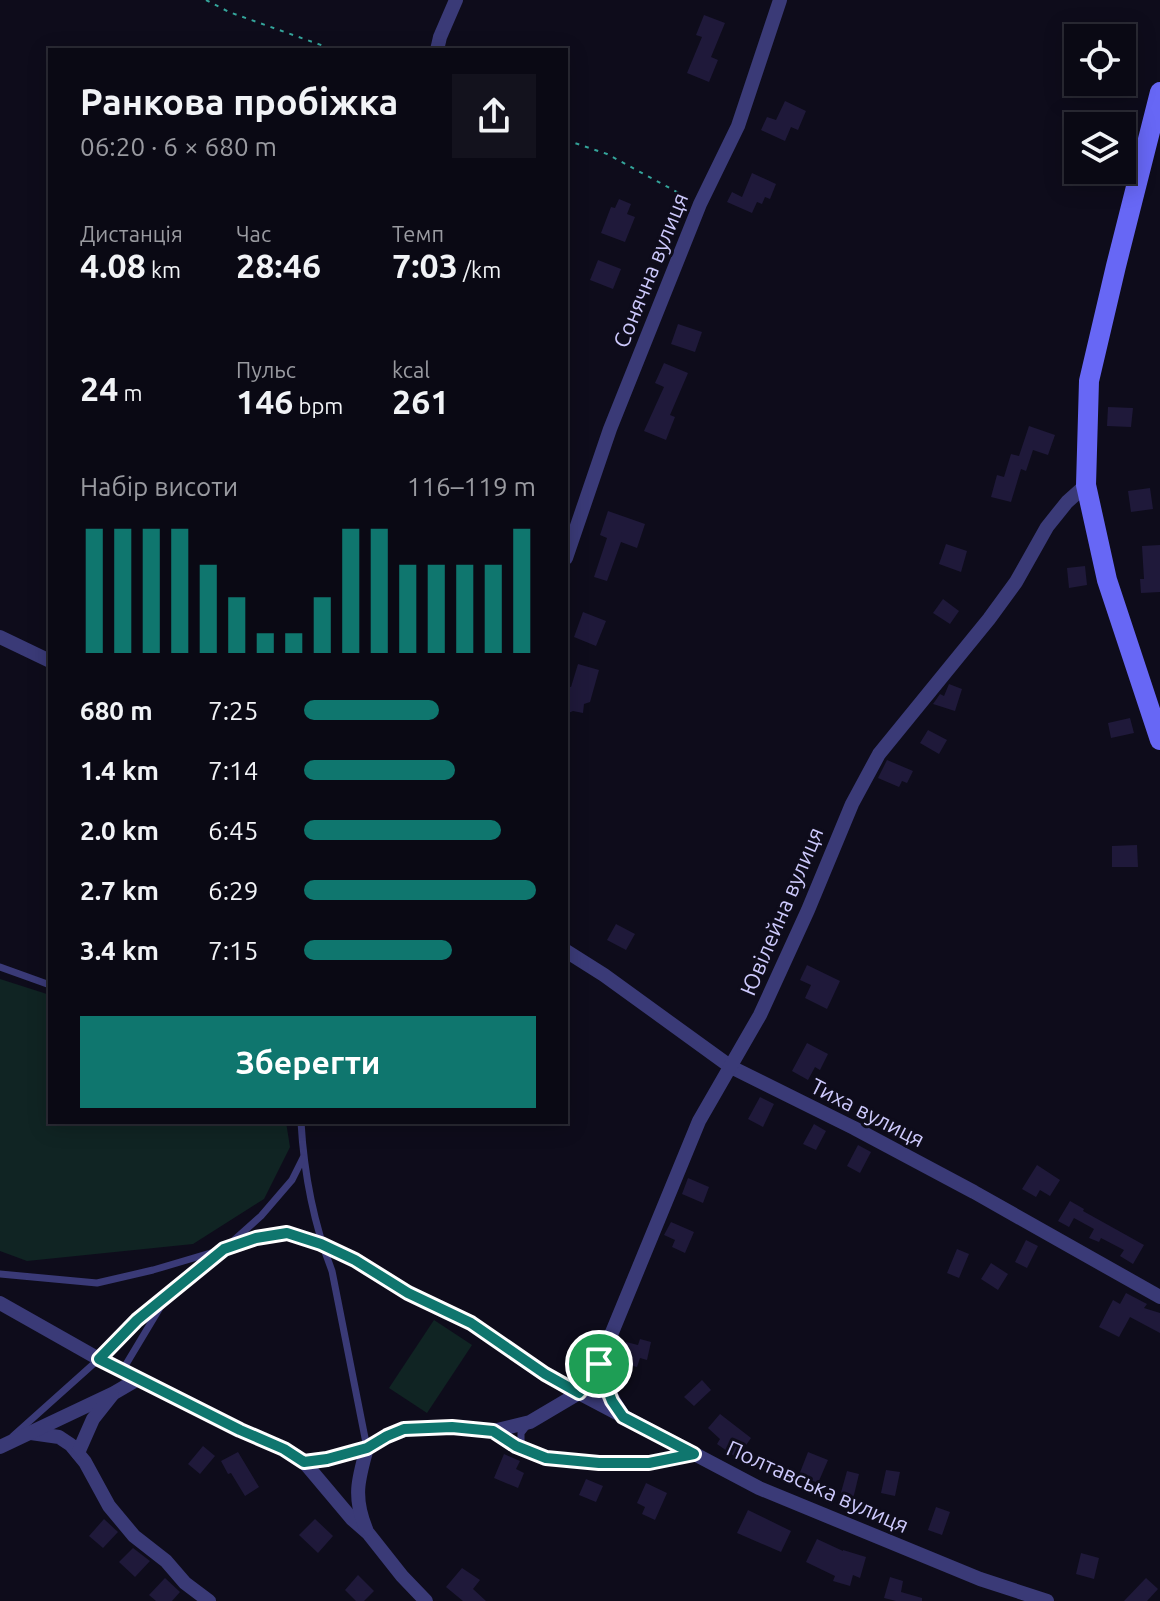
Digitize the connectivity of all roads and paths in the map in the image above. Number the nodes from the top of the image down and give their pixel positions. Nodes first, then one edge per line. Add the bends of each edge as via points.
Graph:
1 (206, 0) edge
2 (456, 0) edge
3 (780, 0) edge
4 (329, 48) edge
5 (437, 48) edge
6 (1160, 92) edge
7 (568, 141) edge
8 (700, 204) junction
9 (1086, 485) junction
10 (568, 552) edge
11 (0, 637) edge
12 (48, 660) edge
13 (1160, 740) edge
14 (568, 952) edge
15 (0, 967) edge
16 (48, 984) edge
17 (731, 1067) junction
18 (301, 1124) edge
19 (303, 1158) junction
20 (321, 1244) junction
21 (224, 1249) junction
22 (0, 1274) edge
23 (168, 1294) junction
24 (1160, 1297) edge
25 (0, 1303) edge
26 (99, 1359) junction
27 (599, 1364) junction
28 (122, 1371) junction
29 (138, 1379) junction
30 (114, 1393) junction
31 (579, 1393) junction
32 (623, 1417) junction
33 (530, 1422) junction
34 (493, 1431) junction
35 (31, 1433) junction
36 (1, 1446) edge
37 (367, 1448) junction
38 (526, 1450) junction
39 (78, 1453) junction
40 (694, 1454) junction
41 (304, 1462) junction
42 (368, 1533) junction
43 (209, 1601) edge
44 (426, 1601) edge
45 (1047, 1601) edge

1 - 4 path
2 - 5 street
3 - 8 street, Сонячна вулиця via 738,126
6 - 9 main road via 1089,381
7 - 8 path via 607,154
8 - 10 street, Сонячна вулиця via 610,429
9 - 13 main road via 1107,580
9 - 17 street, Ювілейна вулиця via 1047,527 989,619 879,754
11 - 12 street
14 - 17 street, Тиха вулиця
15 - 16 lane
17 - 24 street, Тиха вулиця via 974,1192
17 - 27 street, Ювілейна вулиця via 699,1121
18 - 19 lane
19 - 20 lane
19 - 21 lane via 261,1216
20 - 21 lane via 287,1233
20 - 31 lane via 471,1323
20 - 37 lane via 332,1271
21 - 22 lane via 97,1283
21 - 23 lane
23 - 26 lane
23 - 28 lane
25 - 26 street
26 - 28 street
26 - 36 lane
27 - 31 street, Ювілейна вулиця
27 - 32 street
28 - 29 street
29 - 30 street
29 - 41 street
30 - 35 street
30 - 39 street via 93,1419
31 - 32 street, Полтавська вулиця
31 - 33 street
32 - 40 street, Полтавська вулиця
33 - 34 street
33 - 38 lane via 521,1433
34 - 37 street via 404,1429
34 - 38 lane
35 - 36 street
35 - 39 street via 59,1437
37 - 41 street
37 - 42 street via 357,1496
38 - 40 lane via 546,1458 599,1463 649,1463
39 - 43 street via 134,1536
40 - 45 street, Полтавська вулиця via 759,1488
41 - 42 street
42 - 44 street

